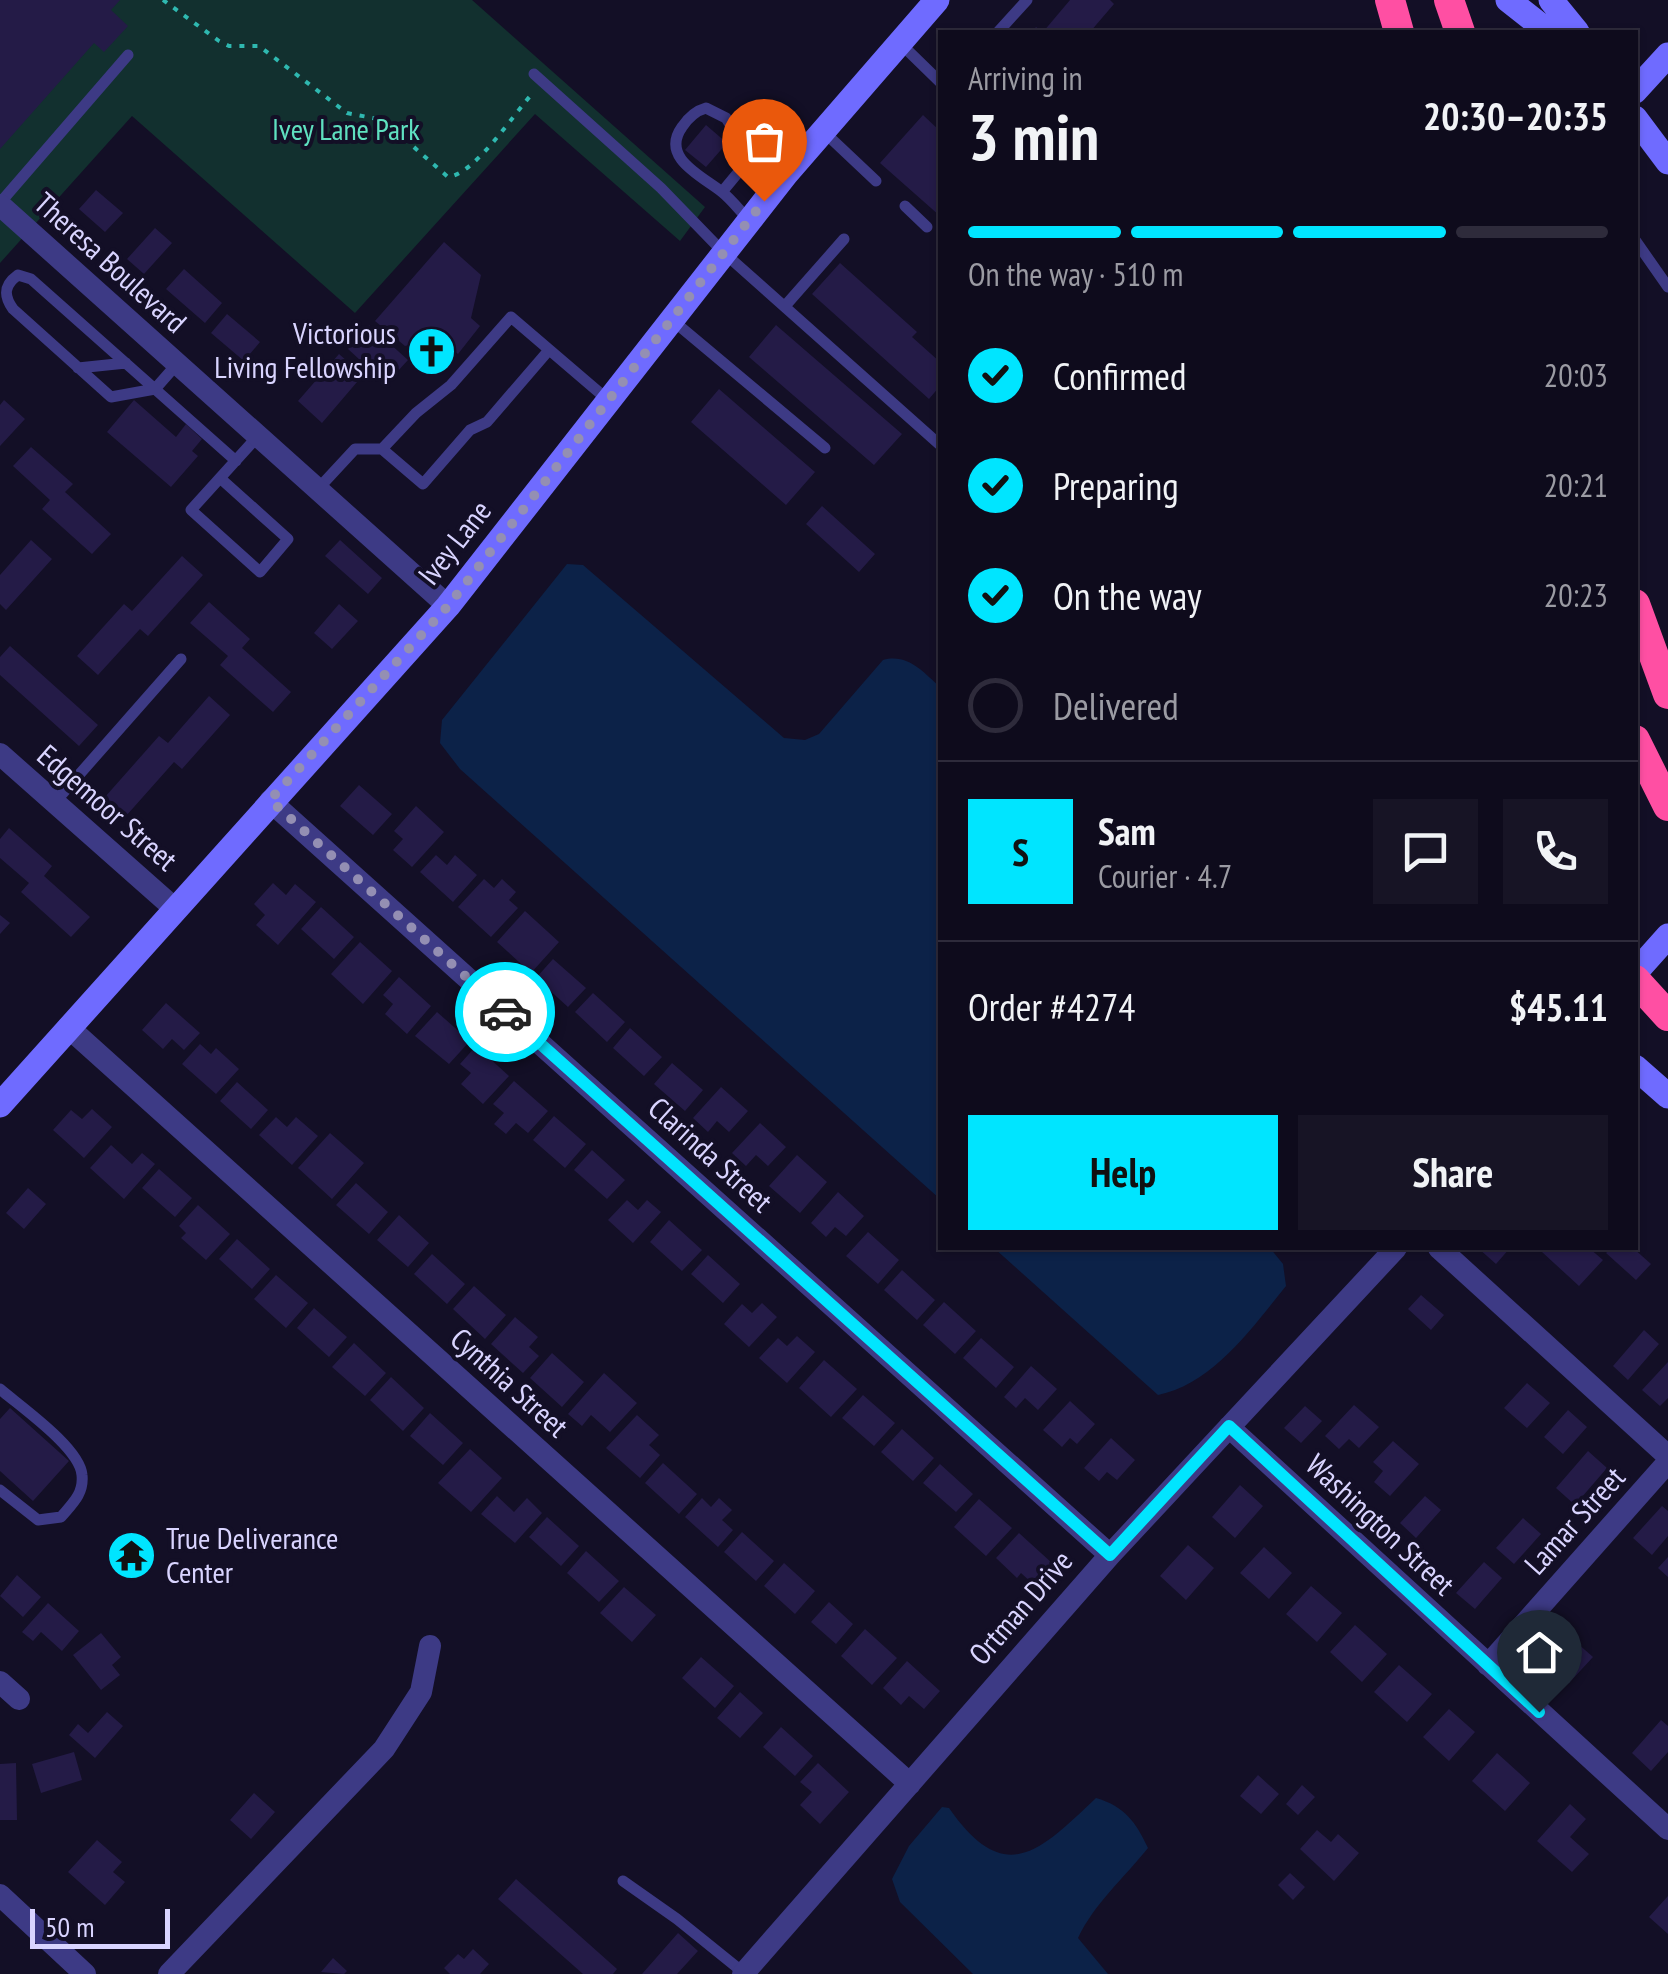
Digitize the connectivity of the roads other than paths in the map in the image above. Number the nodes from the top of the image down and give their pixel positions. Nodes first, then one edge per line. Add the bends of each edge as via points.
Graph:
1 (937, 0) edge
2 (1027, 0) edge
3 (1390, 0) edge
4 (1508, 0) edge
5 (1551, 0) edge
6 (1000, 30) edge
7 (1398, 30) edge
8 (1546, 30) edge
9 (1574, 30) edge
10 (900, 43) junction
11 (128, 55) dead end
12 (1668, 55) edge
13 (534, 74) dead end
14 (938, 80) edge
15 (1638, 88) edge
16 (1638, 122) edge
17 (823, 131) junction
18 (751, 156) junction
19 (1668, 162) edge
20 (876, 181) dead end
21 (780, 182) junction
22 (722, 192) junction
23 (0, 204) edge
24 (904, 206) dead end
25 (749, 220) junction
26 (927, 227) dead end
27 (844, 238) dead end
28 (1638, 244) edge
29 (723, 252) junction
30 (1668, 287) edge
31 (785, 306) junction
32 (672, 319) junction
33 (550, 350) junction
34 (126, 363) junction
35 (177, 364) junction
36 (78, 368) junction
37 (156, 389) junction
38 (608, 400) junction
39 (258, 436) junction
40 (938, 443) edge
41 (382, 448) junction
42 (826, 448) dead end
43 (236, 460) junction
44 (220, 478) junction
45 (318, 490) junction
46 (448, 606) junction
47 (1638, 612) edge
48 (181, 659) dead end
49 (1668, 694) edge
50 (1638, 746) edge
51 (0, 754) edge
52 (270, 800) junction
53 (55, 802) junction
54 (1668, 806) edge
55 (174, 908) junction
56 (1668, 936) edge
57 (1638, 972) edge
58 (1638, 980) edge
59 (1668, 1016) edge
60 (68, 1028) junction
61 (1638, 1070) edge
62 (1668, 1096) edge
63 (0, 1105) edge
64 (1394, 1250) edge
65 (1441, 1250) edge
66 (0, 1389) edge
67 (1229, 1426) junction
68 (1668, 1459) edge
69 (0, 1490) edge
70 (1110, 1555) junction
71 (430, 1646) dead end
72 (1488, 1665) junction
73 (0, 1682) edge
74 (19, 1699) dead end
75 (910, 1784) junction
76 (1668, 1829) edge
77 (623, 1881) dead end
78 (0, 1895) edge
79 (743, 1973) edge
80 (85, 1974) edge
81 (169, 1974) edge

1 - 10 street, Ivey Lane
2 - 6 lane
3 - 7 highway
4 - 8 street
5 - 9 street
10 - 14 lane
10 - 17 street, Ivey Lane
11 - 23 lane
12 - 15 street
13 - 29 lane
16 - 19 street
17 - 20 lane
17 - 21 street, Ivey Lane
18 - 21 lane
18 - 22 lane
18 - 22 lane via 726,118 706,108 679,130 682,162
21 - 25 street, Ivey Lane
22 - 25 lane
23 - 35 street, Theresa Boulevard
24 - 26 lane
25 - 29 street, Ivey Lane
27 - 31 lane
28 - 30 lane
29 - 31 lane
29 - 32 street, Ivey Lane
31 - 40 lane
32 - 38 street, Ivey Lane
32 - 42 lane
33 - 38 lane
33 - 41 lane via 511,316
33 - 41 lane via 423,484
34 - 36 lane
34 - 36 lane via 31,279 10,281 6,300 12,309
34 - 37 lane
35 - 37 lane
35 - 39 street, Theresa Boulevard
36 - 37 lane via 111,397
37 - 43 lane
38 - 46 street, Ivey Lane
39 - 43 lane
39 - 45 street, Theresa Boulevard
41 - 45 lane via 355,448
43 - 44 lane
44 - 44 lane via 191,510 260,572 288,540
45 - 46 street, Theresa Boulevard
46 - 52 street, Ivey Lane
47 - 49 highway
48 - 53 lane
50 - 54 highway
51 - 53 street, Edgemoor Street
52 - 55 street, Ivey Lane
52 - 70 street, Clarinda Street
53 - 55 street, Edgemoor Street
55 - 60 street, Ivey Lane
56 - 57 street
58 - 59 highway
60 - 63 street, Ivey Lane
60 - 75 street, Cynthia Street
61 - 62 street
64 - 67 street, Ortman Drive
65 - 68 street
66 - 69 lane via 68,1448 83,1473 79,1496 61,1517 38,1520
67 - 70 street, Ortman Drive
67 - 72 street, Washington Street
68 - 72 street, Lamar Street
70 - 75 street, Ortman Drive
71 - 81 street via 421,1692 384,1750
72 - 76 street, Washington Street
73 - 74 street
75 - 79 street, Ortman Drive
77 - 79 lane
78 - 80 street

